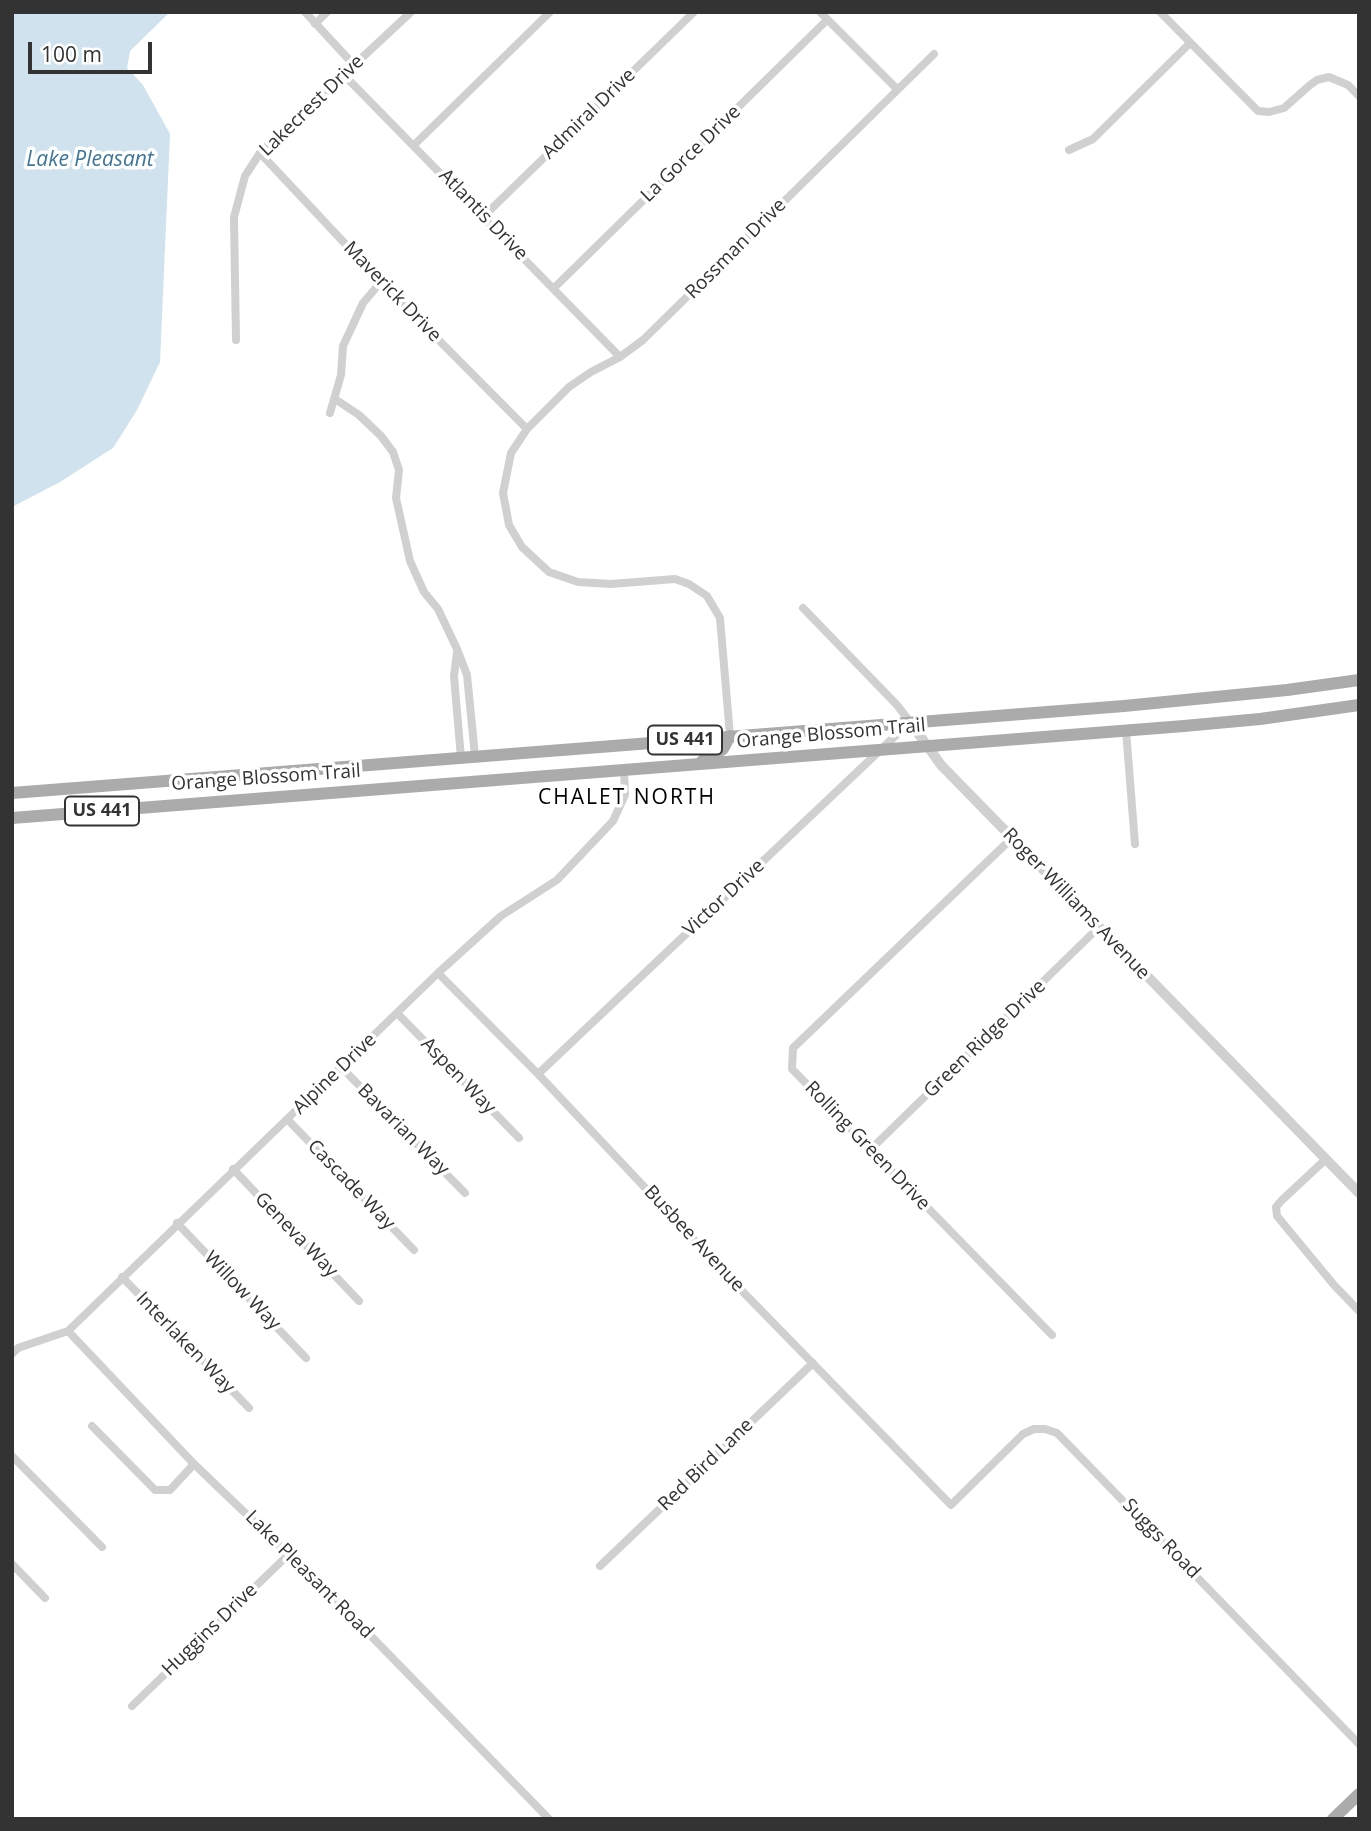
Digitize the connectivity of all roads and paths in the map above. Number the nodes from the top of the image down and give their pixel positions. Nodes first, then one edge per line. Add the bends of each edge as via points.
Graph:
1 (305, 12) edge
2 (327, 12) edge
3 (411, 12) edge
4 (551, 12) edge
5 (694, 12) edge
6 (820, 12) edge
7 (1160, 12) edge
8 (827, 20) junction
9 (315, 24) junction
10 (1190, 43) junction
11 (933, 54) dead end
12 (353, 64) junction
13 (343, 74) junction
14 (897, 89) junction
15 (1359, 96) edge
16 (414, 145) junction
17 (1069, 150) dead end
18 (260, 153) junction
19 (484, 216) junction
20 (381, 282) junction
21 (554, 288) junction
22 (236, 340) dead end
23 (620, 357) junction
24 (335, 399) junction
25 (330, 413) dead end
26 (527, 429) junction
27 (803, 608) dead end
28 (457, 649) junction
29 (1359, 680) edge
30 (1343, 683) junction
31 (1124, 706) junction
32 (1353, 706) edge
33 (910, 723) junction
34 (1126, 730) junction
35 (730, 736) junction
36 (927, 746) junction
37 (879, 750) junction
38 (475, 756) junction
39 (461, 758) junction
40 (695, 764) junction
41 (624, 770) junction
42 (250, 774) junction
43 (12, 793) edge
44 (252, 799) junction
45 (12, 818) edge
46 (1012, 838) junction
47 (1135, 844) dead end
48 (1099, 928) junction
49 (438, 973) junction
50 (397, 1013) junction
51 (342, 1068) junction
52 (538, 1074) junction
53 (288, 1120) junction
54 (519, 1138) dead end
55 (870, 1150) junction
56 (1326, 1159) junction
57 (233, 1169) junction
58 (465, 1193) dead end
59 (1359, 1193) edge
60 (177, 1223) junction
61 (414, 1250) dead end
62 (122, 1277) junction
63 (359, 1301) dead end
64 (1359, 1311) edge
65 (68, 1331) junction
66 (1052, 1335) dead end
67 (14, 1348) edge
68 (306, 1358) dead end
69 (813, 1363) junction
70 (249, 1408) dead end
71 (92, 1426) dead end
72 (12, 1456) edge
73 (194, 1464) junction
74 (951, 1505) joint
75 (102, 1547) dead end
76 (289, 1554) junction
77 (12, 1564) edge
78 (600, 1566) dead end
79 (45, 1598) dead end
80 (132, 1706) dead end
81 (1359, 1744) edge
82 (1359, 1794) edge
83 (549, 1819) edge
84 (1333, 1819) edge

1 - 9 street
2 - 9 street
3 - 12 street, Lakecrest Drive
4 - 16 street
5 - 19 street, Admiral Drive
6 - 8 street
7 - 10 street
8 - 14 street
8 - 21 street, La Gorce Drive
9 - 12 street
10 - 15 street via 1258,111 1284,108 1310,85 1329,77
10 - 17 street via 1093,139
11 - 14 street, Rossman Drive
12 - 13 street, Lakecrest Drive
13 - 16 street, Atlantis Drive
13 - 18 street, Lakecrest Drive
14 - 23 street, Rossman Drive via 643,340
16 - 19 street, Atlantis Drive
18 - 20 street, Maverick Drive
18 - 22 street, Lakecrest Drive via 245,176 233,217
19 - 21 street, Atlantis Drive
20 - 24 street via 363,303 343,346
20 - 26 street, Maverick Drive
21 - 23 street, Atlantis Drive
23 - 26 street, Rossman Drive via 569,387
24 - 25 street
24 - 28 street via 366,422 393,452 399,470 396,498 410,561
26 - 35 street, Rossman Drive via 511,453 503,493 509,525 522,547 549,572 578,582 675,579 702,591 720,618
27 - 33 street, Roger Williams Avenue
28 - 38 street via 467,675
28 - 39 street via 454,676
29 - 30 main road, Orange Blossom Trail / US 441
30 - 31 main road, Orange Blossom Trail / US 441
30 - 32 main road
31 - 33 main road, Orange Blossom Trail / US 441
31 - 34 main road
32 - 34 main road, Orange Blossom Trail / US 441
33 - 35 main road, Orange Blossom Trail / US 441
33 - 36 street, Roger Williams Avenue
33 - 37 street, Victor Drive
34 - 36 main road, Orange Blossom Trail / US 441
34 - 47 street
35 - 38 main road, Orange Blossom Trail / US 441
35 - 40 main road via 723,749
36 - 37 main road, Orange Blossom Trail / US 441
36 - 46 street, Roger Williams Avenue
37 - 40 main road, Orange Blossom Trail / US 441
37 - 52 street, Victor Drive
38 - 39 main road, Orange Blossom Trail / US 441
39 - 42 main road, Orange Blossom Trail / US 441
40 - 41 main road, Orange Blossom Trail / US 441
41 - 44 main road, Orange Blossom Trail / US 441
41 - 49 street, Alpine Drive via 625,795 613,821 557,880 500,916
42 - 43 main road, Orange Blossom Trail / US 441
42 - 44 main road
44 - 45 main road, Orange Blossom Trail / US 441
46 - 48 street, Roger Williams Avenue
46 - 55 street, Rolling Green Drive via 793,1048 792,1069
48 - 55 street, Green Ridge Drive
48 - 56 street, Roger Williams Avenue
49 - 50 street, Alpine Drive
49 - 52 street, Busbee Avenue
50 - 51 street, Alpine Drive
50 - 54 street, Aspen Way
51 - 53 street, Alpine Drive
51 - 58 street, Bavarian Way
52 - 69 street, Busbee Avenue
53 - 57 street, Alpine Drive
53 - 61 street, Cascade Way
55 - 66 street, Rolling Green Drive
56 - 59 street, Roger Williams Avenue
56 - 64 street via 1281,1201 1276,1216
57 - 60 street, Alpine Drive
57 - 63 street, Geneva Way
60 - 62 street, Alpine Drive
60 - 68 street, Willow Way
62 - 65 street, Alpine Drive
62 - 70 street, Interlaken Way
65 - 67 street, Alpine Drive
65 - 73 street, Lake Pleasant Road
69 - 74 street, Busbee Avenue
69 - 78 street, Red Bird Lane
71 - 73 street via 155,1490 170,1490
72 - 75 street
73 - 76 street, Lake Pleasant Road
74 - 81 street, Suggs Road via 1023,1434 1034,1429 1057,1433
76 - 80 street, Huggins Drive
76 - 83 street, Lake Pleasant Road
77 - 79 street
82 - 84 main road

